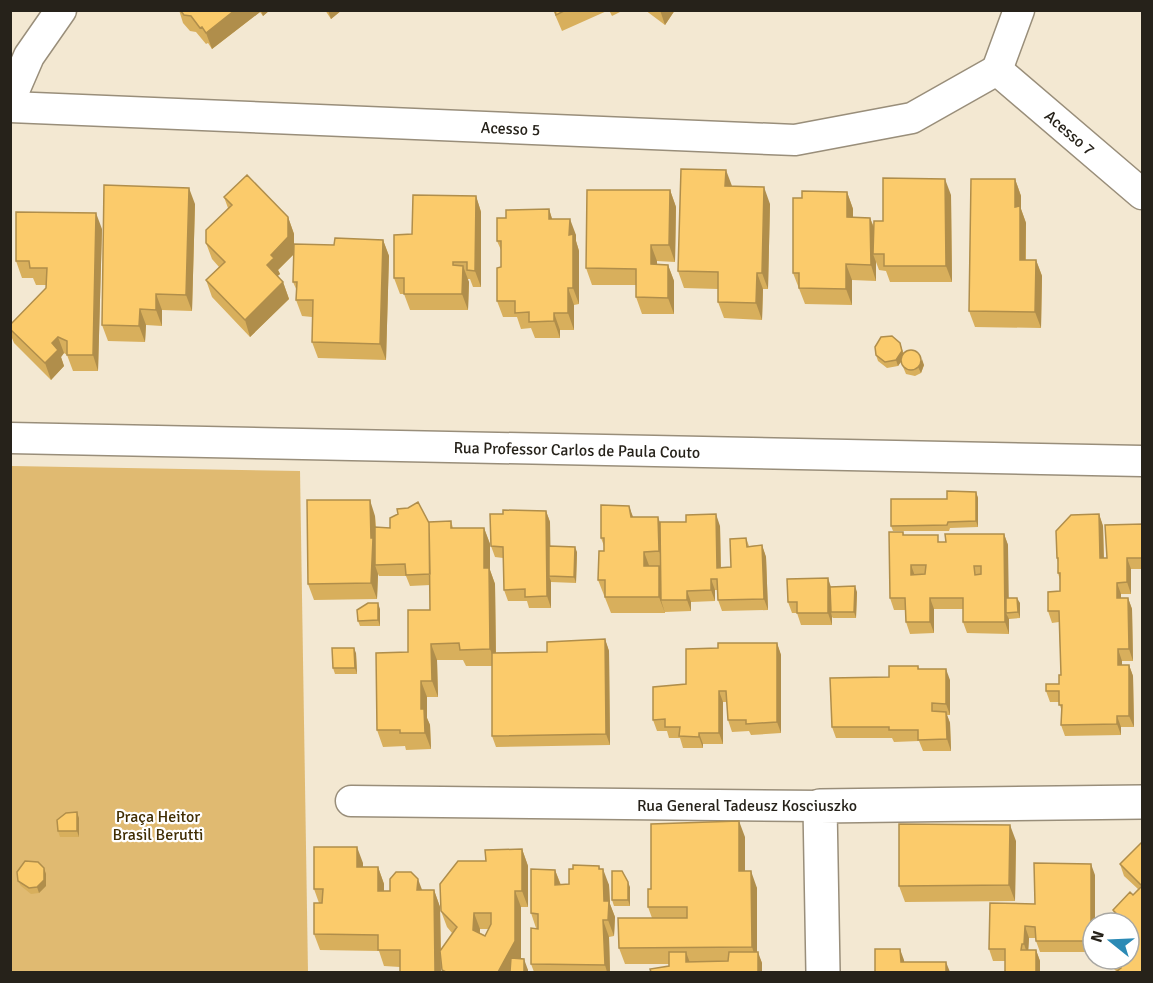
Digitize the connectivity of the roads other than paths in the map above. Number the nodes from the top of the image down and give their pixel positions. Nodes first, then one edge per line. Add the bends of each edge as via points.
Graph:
1 (61, 10) edge
2 (1019, 10) edge
3 (997, 70) junction
4 (10, 100) edge
5 (10, 107) edge
6 (1143, 194) edge
7 (10, 438) edge
8 (1143, 461) edge
9 (351, 801) dead end
10 (1143, 802) edge
11 (820, 806) junction
12 (823, 972) edge

1 - 4 street via 29,56
2 - 3 street
3 - 5 street, Acesso 5 via 912,118 795,140
3 - 6 street, Acesso 7
7 - 8 street, Rua Professor Carlos de Paula Couto
9 - 11 street, Rua General Tadeusz Kosciuszko
10 - 11 street, Rua General Tadeusz Kosciuszko
11 - 12 street

